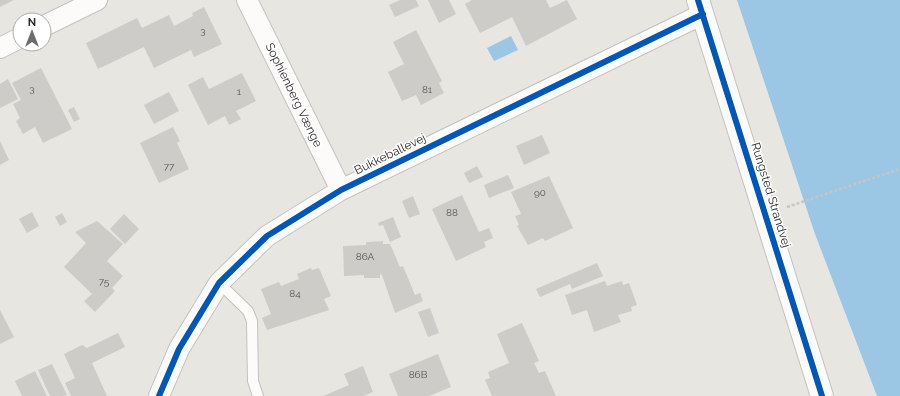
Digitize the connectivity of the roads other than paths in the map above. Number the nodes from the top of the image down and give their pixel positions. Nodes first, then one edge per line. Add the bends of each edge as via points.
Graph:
1 (97, 0) edge
2 (247, 0) edge
3 (701, 7) edge
4 (52, 22) edge
5 (12, 42) edge
6 (0, 48) edge
7 (341, 190) junction
8 (219, 283) junction
9 (159, 396) edge
10 (258, 396) edge
11 (822, 396) edge

1 - 4 street
2 - 7 street, Sophienberg Vænge
3 - 7 street, Bukkeballevej
3 - 11 main road, Rungsted Strandvej
5 - 6 street
7 - 8 street, Bukkeballevej via 268,236
8 - 9 street, Bukkeballevej via 179,349
8 - 10 lane via 248,311 252,321 253,380

